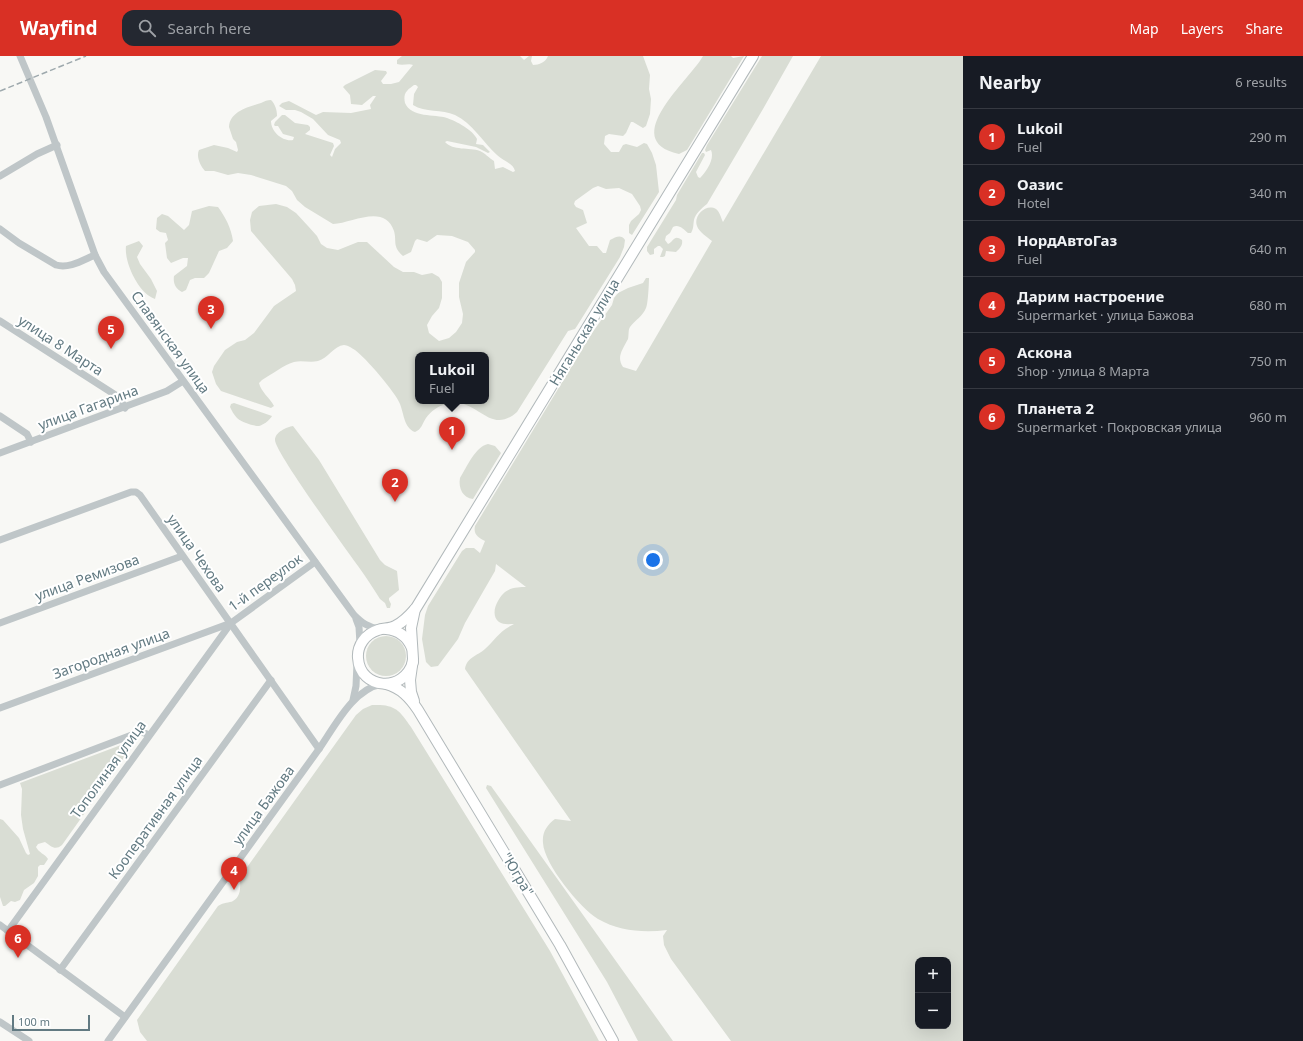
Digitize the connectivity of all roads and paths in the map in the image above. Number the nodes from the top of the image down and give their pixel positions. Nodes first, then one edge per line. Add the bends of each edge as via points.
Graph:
1 (20, 56) edge
2 (753, 56) edge
3 (57, 145) junction
4 (0, 176) edge
5 (0, 229) edge
6 (95, 255) junction
7 (0, 321) edge
8 (183, 381) junction
9 (125, 408) junction
10 (0, 416) edge
11 (31, 442) junction
12 (0, 453) edge
13 (0, 540) edge
14 (182, 556) junction
15 (315, 562) junction
16 (416, 608) junction
17 (354, 615) junction
18 (0, 623) edge
19 (230, 623) junction
20 (383, 629) junction
21 (412, 649) junction
22 (359, 650) junction
23 (413, 662) junction
24 (271, 680) junction
25 (384, 684) junction
26 (353, 700) junction
27 (0, 708) edge
28 (418, 710) junction
29 (149, 735) junction
30 (319, 749) junction
31 (0, 785) edge
32 (0, 925) edge
33 (8, 931) junction
34 (60, 970) junction
35 (125, 1017) junction
36 (0, 1022) edge
37 (29, 1041) edge
38 (108, 1041) edge
39 (613, 1041) edge

1 - 3 street, Славянская улица
2 - 16 highway, Няганьская улица
3 - 4 street
3 - 6 street, Славянская улица
5 - 6 street via 56,265 70,265
6 - 8 street, Славянская улица via 108,279
7 - 9 street, улица 8 Марта via 117,396
8 - 9 street, улица Гагарина via 167,391
8 - 15 street, Славянская улица
9 - 11 street, улица Гагарина
10 - 11 street via 24,431
11 - 12 street, улица Гагарина
13 - 14 street, улица Чехова via 136,492
14 - 18 street, улица Ремизова
14 - 19 street, улица Чехова
15 - 17 street, Славянская улица
15 - 19 street, 1-й переулок
16 - 20 highway via 399,624
16 - 21 highway via 412,628
17 - 20 street via 368,626
17 - 22 street via 361,640
19 - 24 street, улица Чехова
19 - 27 street, Загородная улица
19 - 29 street, Тополиная улица
20 - 21 highway via 402,634
20 - 22 highway via 369,635
21 - 23 highway
22 - 25 highway via 359,664 364,674 372,681
22 - 26 street
23 - 25 highway via 403,678 395,683
23 - 28 highway via 410,686
24 - 30 street, улица Чехова
24 - 34 street, Кооперативная улица
25 - 26 street via 368,688
25 - 28 highway via 403,692
26 - 30 street, улица Бажова
28 - 39 highway, "Югра" via 560,945
29 - 31 street via 137,733
29 - 33 street, Тополиная улица
30 - 35 street, улица Бажова
32 - 33 street
33 - 34 street
34 - 35 street
35 - 38 street, улица Бажова
36 - 37 street

